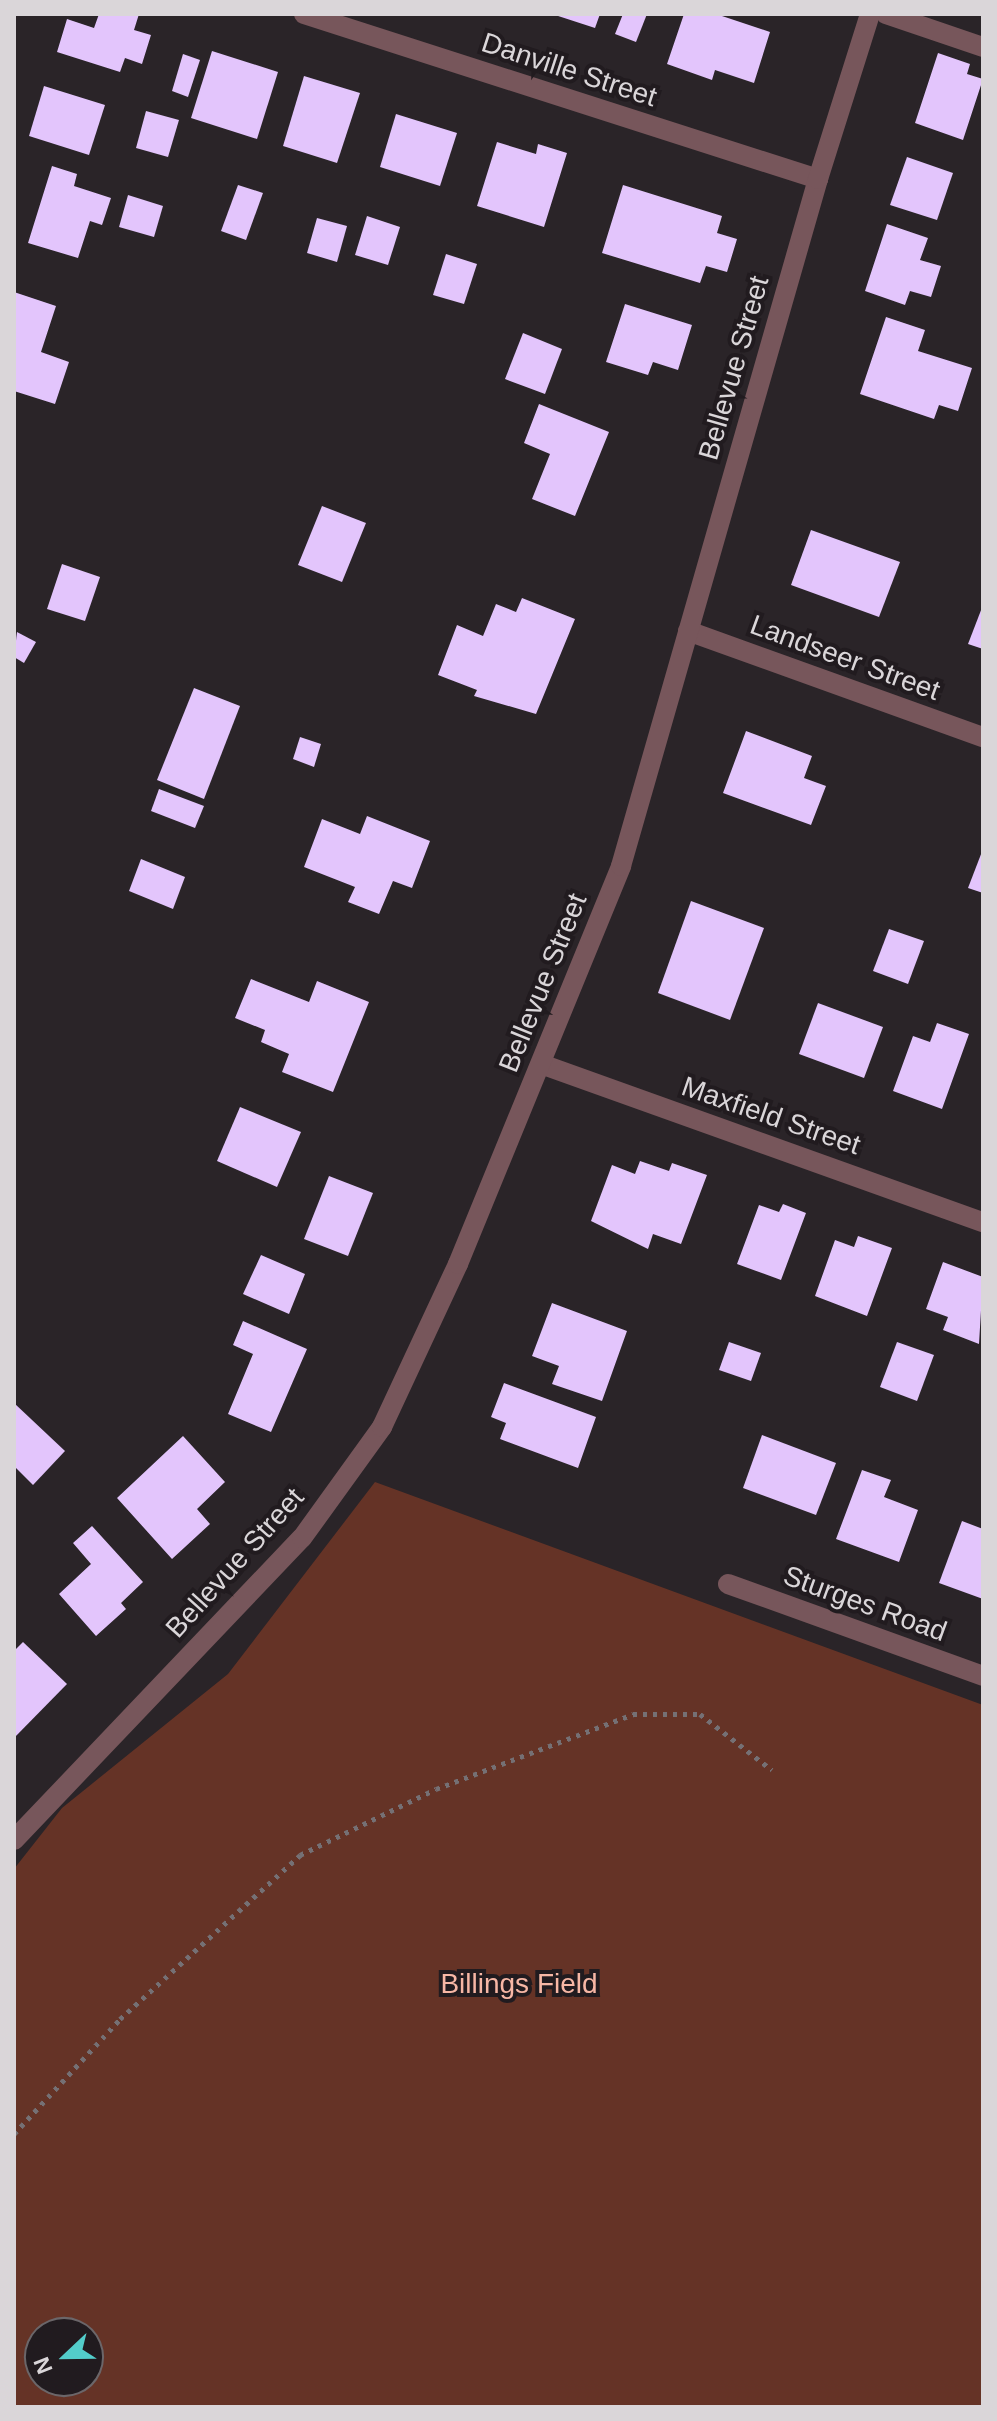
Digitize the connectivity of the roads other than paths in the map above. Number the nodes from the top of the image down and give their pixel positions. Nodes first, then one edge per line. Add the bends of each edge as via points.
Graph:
1 (304, 14) edge
2 (870, 14) edge
3 (886, 14) edge
4 (983, 47) edge
5 (818, 179) junction
6 (688, 631) junction
7 (983, 737) edge
8 (541, 1064) junction
9 (983, 1222) edge
10 (728, 1584) dead end
11 (983, 1676) edge
12 (14, 1840) edge

1 - 5 street, Danville Street
2 - 5 street, Bellevue Street
3 - 4 street
5 - 6 street, Bellevue Street
6 - 7 street, Landseer Street
6 - 8 street, Bellevue Street via 621,866
8 - 9 street, Maxfield Street
8 - 12 street, Bellevue Street via 382,1427 302,1538
10 - 11 street, Sturges Road

